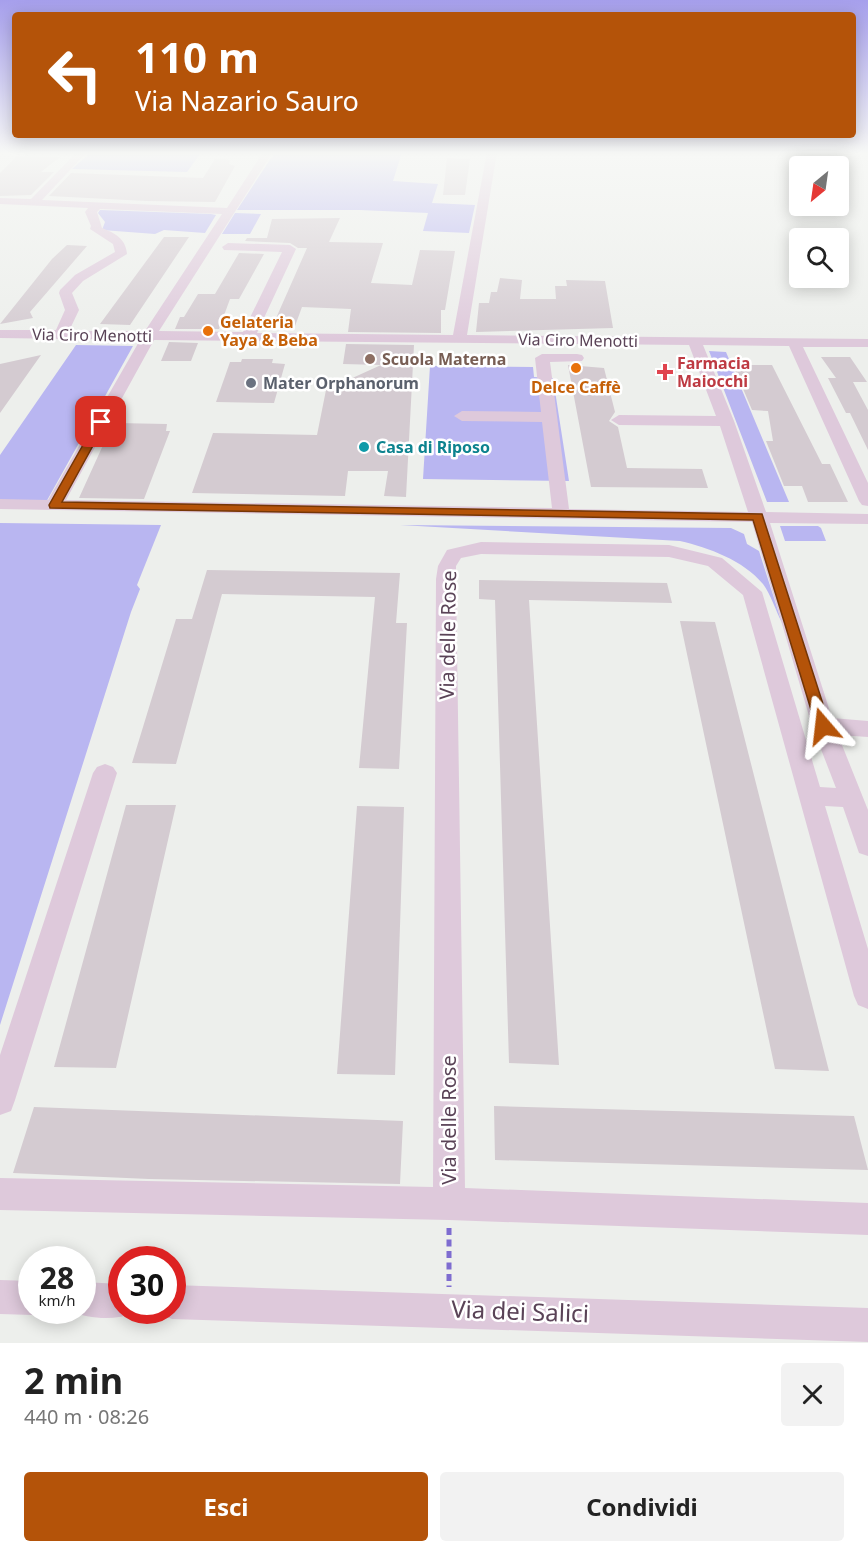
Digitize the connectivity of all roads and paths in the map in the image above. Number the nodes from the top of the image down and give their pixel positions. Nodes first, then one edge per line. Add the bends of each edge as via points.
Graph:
1 (92, 215) edge
2 (227, 215) edge
3 (481, 215) edge
4 (228, 247) dead end
5 (61, 334) junction
6 (1, 335) edge
7 (150, 336) junction
8 (248, 337) junction
9 (459, 339) junction
10 (694, 341) junction
11 (794, 343) junction
12 (868, 343) edge
13 (577, 358) dead end
14 (462, 416) dead end
15 (550, 417) junction
16 (619, 420) dead end
17 (726, 421) junction
18 (868, 501) edge
19 (0, 504) edge
20 (54, 505) junction
21 (561, 513) junction
22 (758, 516) junction
23 (868, 519) edge
24 (823, 726) junction
25 (868, 729) edge
26 (105, 773) dead end
27 (811, 796) junction
28 (852, 798) junction
29 (868, 846) edge
30 (868, 996) edge
31 (0, 1100) edge
32 (0, 1194) edge
33 (449, 1204) junction
34 (868, 1219) edge
35 (0, 1297) edge
36 (18, 1298) edge
37 (186, 1302) edge
38 (449, 1310) junction
39 (868, 1325) edge

1 - 5 street via 96,229 122,246 121,254 79,278 65,293 72,310
2 - 7 street
3 - 9 street
4 - 8 street via 290,249
5 - 6 street, Via Ciro Menotti
5 - 7 street, Via Ciro Menotti
7 - 8 street, Via Ciro Menotti
7 - 20 street
8 - 9 street, Via Ciro Menotti
9 - 10 street, Via Ciro Menotti
10 - 11 street, Via Ciro Menotti
10 - 17 street
11 - 12 street, Via Ciro Menotti
11 - 18 street
13 - 15 street via 542,358
14 - 15 street
15 - 21 street
16 - 17 street
17 - 22 street
19 - 20 street
20 - 21 street
21 - 22 street
22 - 23 street
22 - 24 street
24 - 25 street
24 - 28 street
26 - 31 street
27 - 28 street
27 - 30 street, Via delle Rose
27 - 33 street, Via delle Rose via 752,592 715,562 669,551 481,548 454,554 447,566 446,579
28 - 29 street
32 - 33 street, Via delle Rose
33 - 34 street, Via delle Rose
33 - 38 path
35 - 36 street
37 - 38 street, Via dei Salici
38 - 39 street, Via dei Salici

